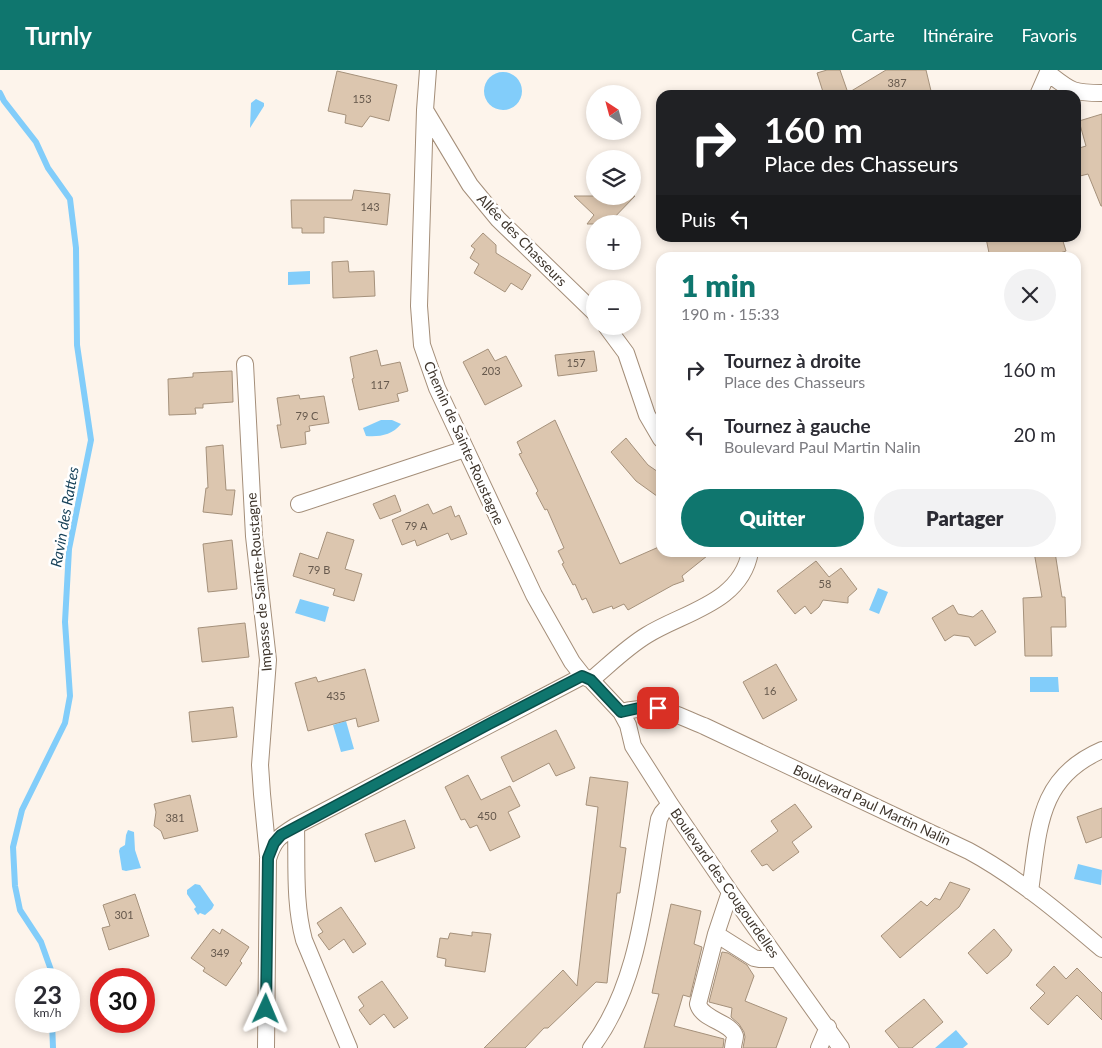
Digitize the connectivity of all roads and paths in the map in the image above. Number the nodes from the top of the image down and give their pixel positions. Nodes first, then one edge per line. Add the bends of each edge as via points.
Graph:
1 (428, 70) edge
2 (1048, 71) edge
3 (1040, 90) edge
4 (1072, 90) edge
5 (1081, 93) edge
6 (1102, 93) edge
7 (425, 110) junction
8 (586, 304) edge
9 (613, 335) edge
10 (245, 364) dead end
11 (656, 430) edge
12 (465, 449) junction
13 (299, 504) dead end
14 (748, 557) edge
15 (587, 678) junction
16 (621, 712) junction
17 (1102, 750) edge
18 (670, 804) junction
19 (296, 826) junction
20 (268, 858) junction
21 (1030, 891) junction
22 (730, 892) junction
23 (716, 934) junction
24 (1102, 949) edge
25 (778, 959) junction
26 (828, 1027) junction
27 (266, 1048) edge
28 (349, 1048) edge
29 (591, 1048) edge
30 (733, 1048) edge
31 (819, 1048) edge
32 (841, 1048) edge

1 - 7 street, Chemin de Sainte-Roustagne
2 - 3 street
2 - 4 street
5 - 6 street
7 - 8 street, Allée des Chasseurs via 483,202
7 - 12 street, Chemin de Sainte-Roustagne via 420,329 437,388
9 - 11 street via 626,353 647,415
10 - 20 street, Impasse de Sainte-Roustagne via 254,528 268,660 260,765
12 - 13 street
12 - 15 street, Chemin de Sainte-Roustagne via 534,595 572,662
14 - 15 street via 742,572 722,596 710,605 649,633
15 - 16 street, Chemin de Sainte-Roustagne
15 - 19 street
16 - 18 street, Boulevard des Cougourdelles via 633,746
16 - 21 street, Boulevard Paul Martin Nalin via 658,708 704,726 969,851
17 - 21 street via 1080,761 1056,784 1042,814
18 - 22 street, Boulevard des Cougourdelles
18 - 29 street via 659,819 640,928 621,994
19 - 20 street via 276,840
19 - 28 street via 297,898 304,940
20 - 27 street, Impasse de Sainte-Roustagne
21 - 24 street, Boulevard Paul Martin Nalin
22 - 23 street
22 - 25 street, Boulevard des Cougourdelles
23 - 25 street via 754,958
23 - 30 street via 698,1006 734,1034
25 - 26 street, Boulevard des Cougourdelles
26 - 31 street
26 - 32 street, Boulevard des Cougourdelles

